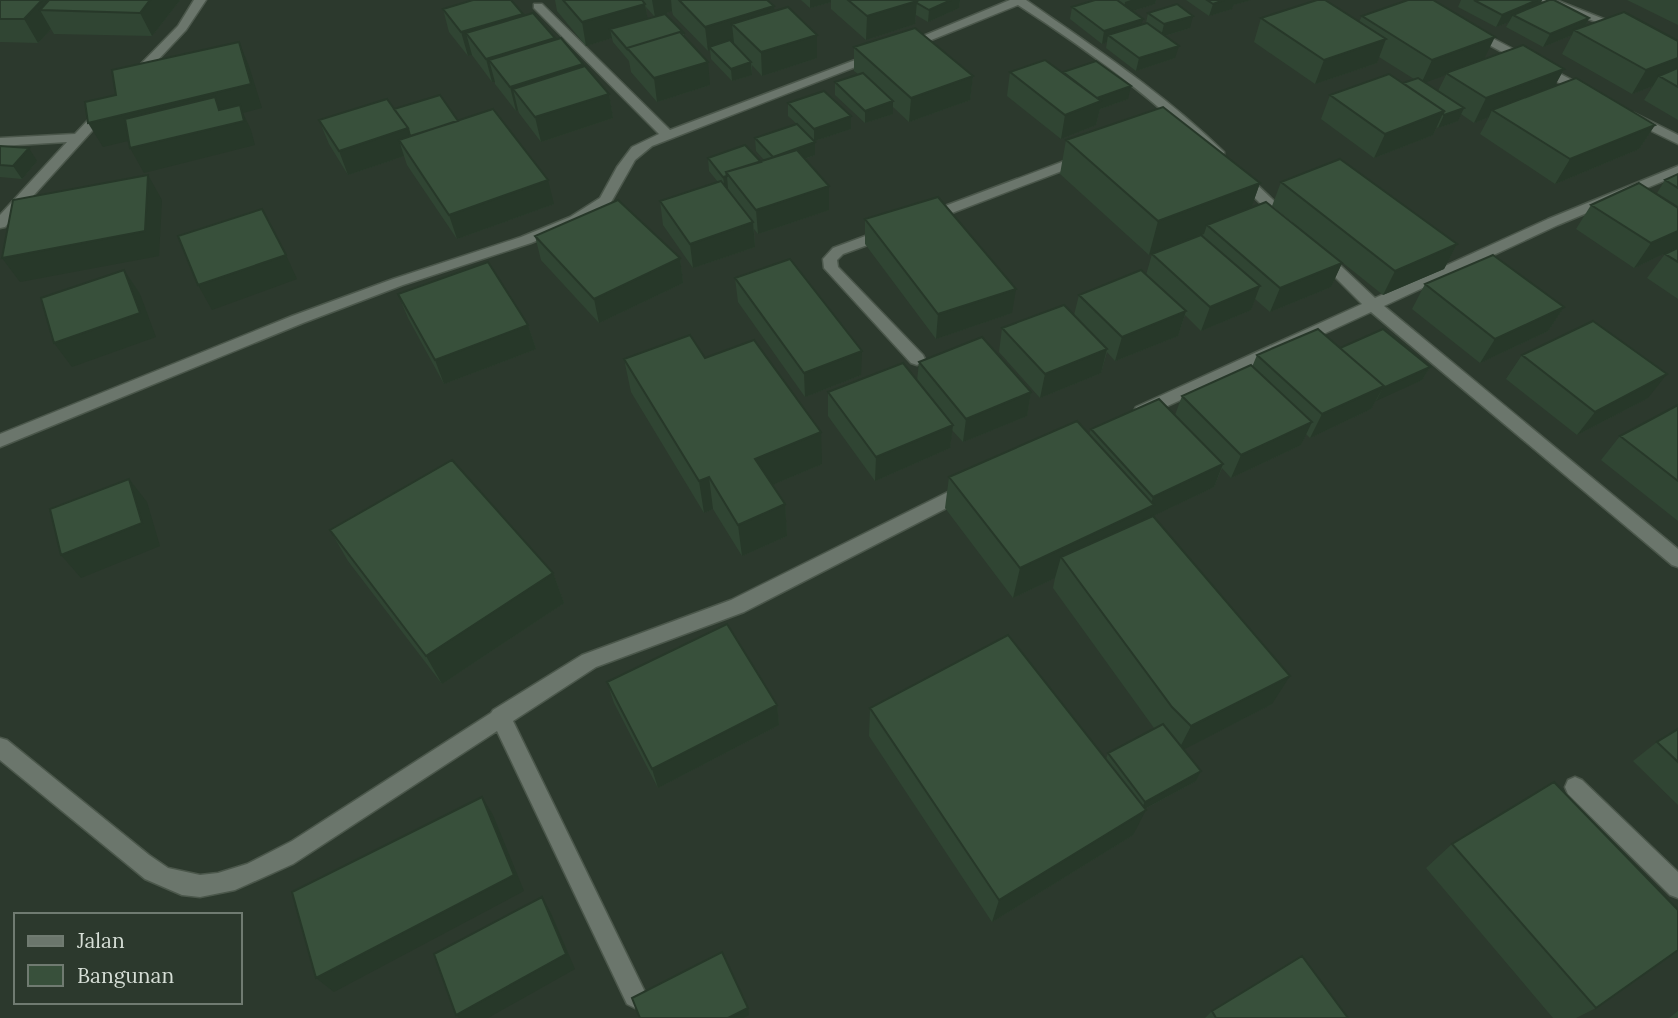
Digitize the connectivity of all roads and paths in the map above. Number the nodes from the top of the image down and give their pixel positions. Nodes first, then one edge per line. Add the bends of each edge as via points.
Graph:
1 (200, 0) edge
2 (1020, 0) edge
3 (1546, 0) edge
4 (538, 6) dead end
5 (1466, 29) edge
6 (1631, 32) edge
7 (1597, 98) edge
8 (1620, 110) edge
9 (668, 135) junction
10 (77, 138) junction
11 (1678, 140) edge
12 (0, 142) edge
13 (1095, 153) edge
14 (1678, 170) edge
15 (0, 224) edge
16 (1374, 306) junction
17 (916, 359) dead end
18 (1121, 421) edge
19 (0, 441) edge
20 (981, 484) edge
21 (1678, 561) edge
22 (500, 716) junction
23 (0, 747) edge
24 (1576, 787) dead end
25 (1678, 887) edge
26 (635, 996) edge

1 - 10 street via 182,28
2 - 9 street
2 - 16 street via 1106,57
3 - 6 street
4 - 9 street
5 - 7 street
8 - 11 street
9 - 19 street via 636,149 607,200 570,221 221,350
10 - 12 street
10 - 15 street
13 - 17 street via 838,251 830,260 831,268
14 - 16 street via 1553,222
16 - 18 street
16 - 21 street
20 - 22 street via 737,606 589,661
22 - 23 street via 261,870 196,887 165,879 141,863
22 - 26 street
24 - 25 street

